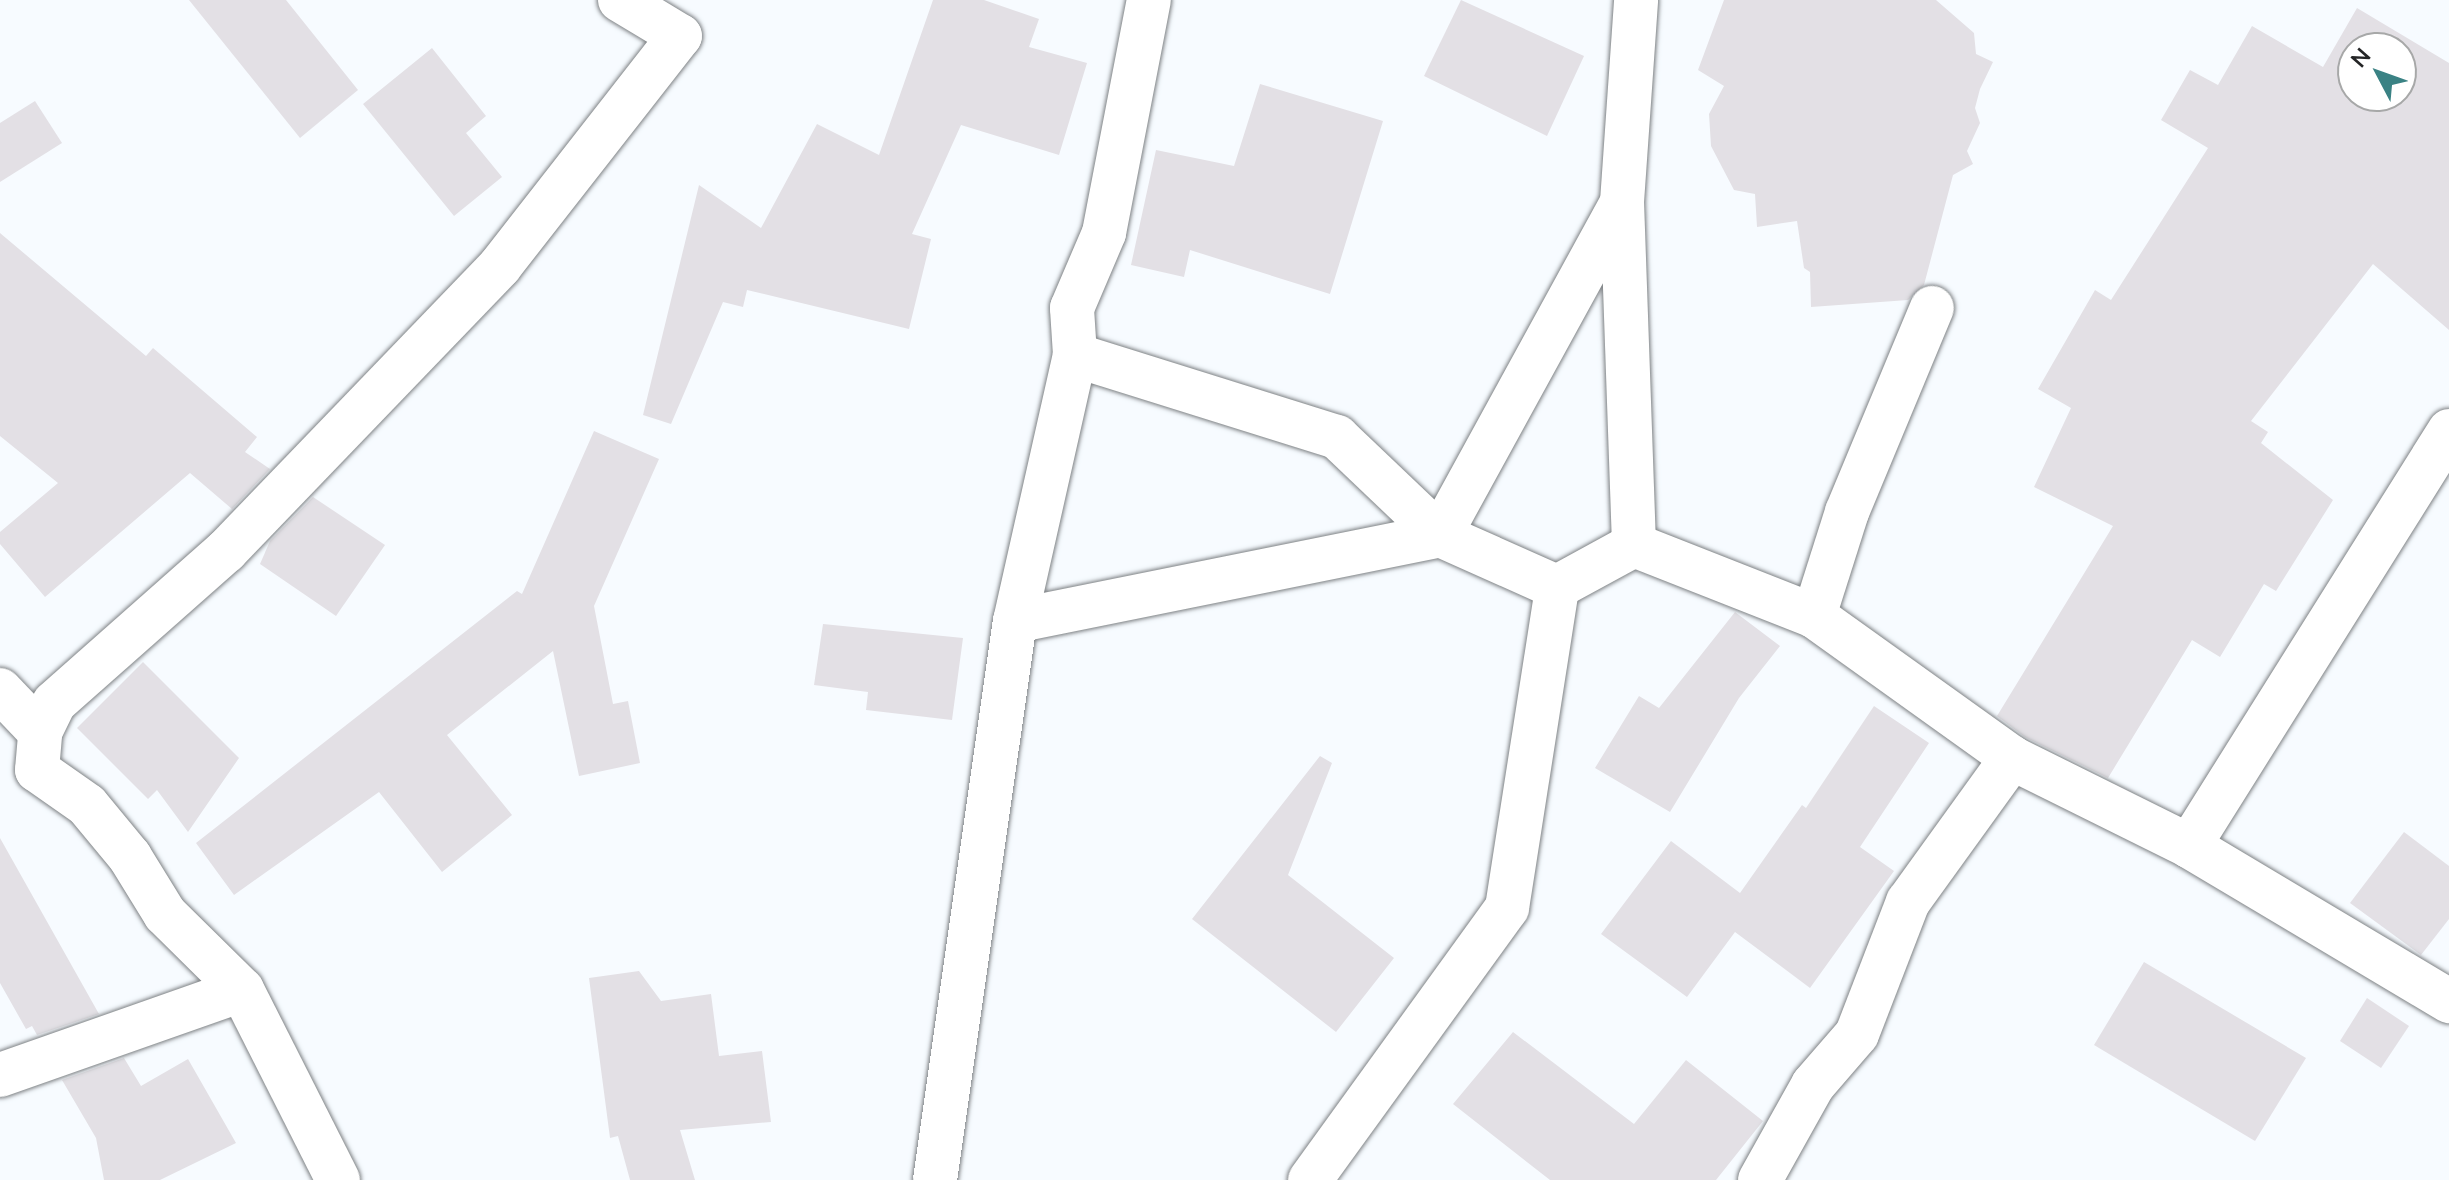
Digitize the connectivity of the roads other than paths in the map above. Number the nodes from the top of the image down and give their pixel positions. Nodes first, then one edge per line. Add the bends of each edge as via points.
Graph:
1 (620, 0) edge
2 (1149, 0) edge
3 (1636, 0) edge
4 (1622, 202) junction
5 (1932, 308) dead end
6 (1075, 355) junction
7 (2449, 431) edge
8 (1440, 535) junction
9 (1634, 545) junction
10 (1557, 587) junction
11 (1814, 616) junction
12 (1015, 621) junction
13 (0, 690) edge
14 (40, 732) junction
15 (2012, 758) junction
16 (2189, 846) junction
17 (242, 990) junction
18 (2449, 1001) edge
19 (0, 1075) edge
20 (338, 1180) edge
21 (935, 1180) edge
22 (1310, 1180) edge
23 (1760, 1180) edge

1 - 14 street via 680,36 500,266 226,551 54,703
2 - 6 street via 1104,233 1072,308
3 - 4 street
4 - 8 street
4 - 9 street
5 - 11 street via 1847,512
6 - 8 street via 1337,437
6 - 12 street
7 - 16 street
8 - 10 street
8 - 12 street
9 - 10 street
9 - 11 street
10 - 22 street via 1507,908
11 - 15 street
12 - 21 street
13 - 14 street
14 - 17 street via 37,770 87,805 130,857 165,914
15 - 16 street
15 - 23 street via 1908,902 1857,1034 1813,1085
16 - 18 street
17 - 19 street
17 - 20 street

